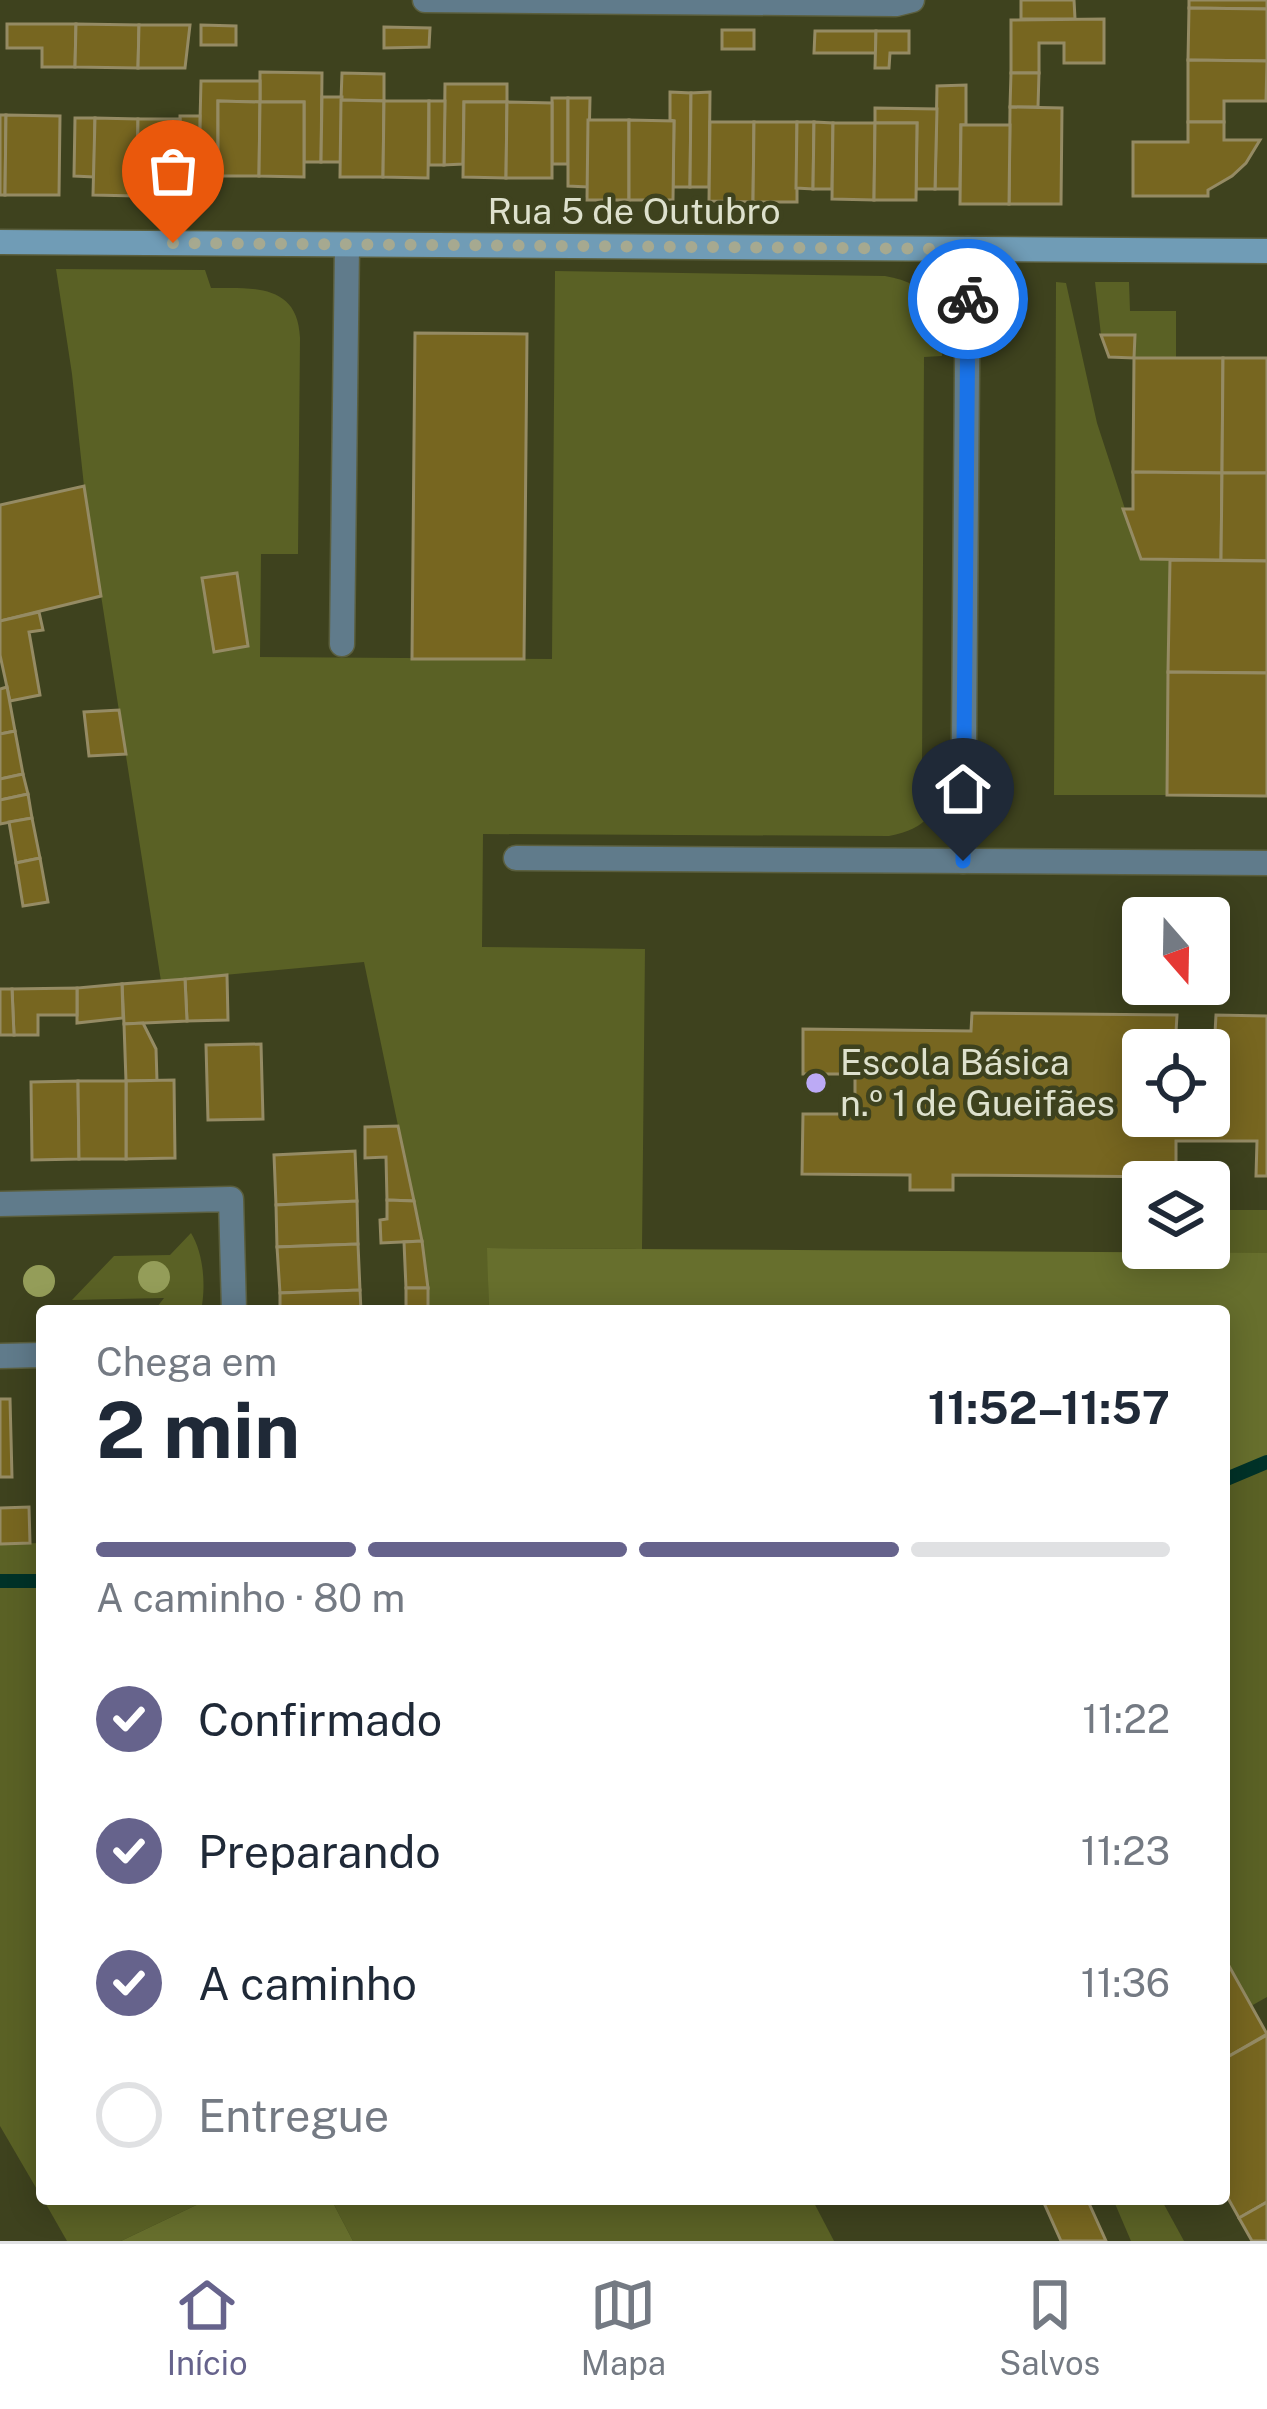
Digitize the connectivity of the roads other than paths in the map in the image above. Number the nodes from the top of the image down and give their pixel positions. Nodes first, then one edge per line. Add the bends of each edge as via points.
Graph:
1 (425, 0) edge
2 (912, 0) edge
3 (1267, 239) edge
4 (0, 242) edge
5 (347, 244) junction
6 (968, 249) junction
7 (1239, 251) junction
8 (1267, 251) edge
9 (342, 644) dead end
10 (516, 858) dead end
11 (963, 861) junction
12 (1267, 863) edge
13 (0, 1204) edge
14 (234, 1305) edge
15 (36, 1355) edge
16 (0, 1356) edge

1 - 2 street
3 - 7 street
4 - 5 main road, Rua 5 de Outubro
5 - 6 main road, Rua 5 de Outubro
5 - 9 street
6 - 7 main road, Rua 5 de Outubro
6 - 11 street
7 - 8 main road, Rua 5 de Outubro
10 - 11 street
11 - 12 street
13 - 14 street via 231,1198
15 - 16 street

